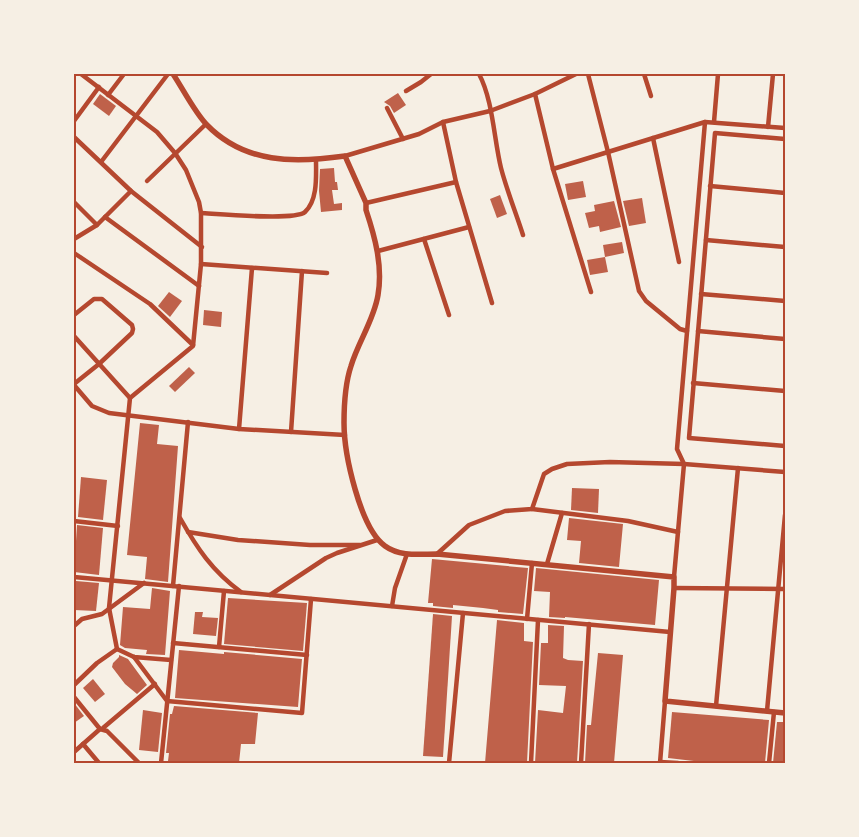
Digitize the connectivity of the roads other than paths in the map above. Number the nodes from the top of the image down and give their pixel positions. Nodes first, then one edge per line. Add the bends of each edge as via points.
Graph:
1 (81, 74) edge
2 (124, 74) edge
3 (168, 74) edge
4 (173, 74) edge
5 (431, 74) edge
6 (479, 74) edge
7 (576, 74) edge
8 (588, 74) edge
9 (644, 74) edge
10 (718, 74) edge
11 (773, 74) edge
12 (98, 87) junction
13 (406, 91) dead end
14 (108, 94) junction
15 (536, 94) junction
16 (651, 96) dead end
17 (387, 108) dead end
18 (490, 111) junction
19 (136, 115) junction
20 (74, 121) edge
21 (443, 122) junction
22 (705, 122) junction
23 (714, 122) junction
24 (206, 124) junction
25 (768, 127) junction
26 (785, 128) edge
27 (74, 137) edge
28 (652, 138) junction
29 (403, 139) junction
30 (785, 139) edge
31 (608, 152) junction
32 (176, 153) junction
33 (345, 156) junction
34 (316, 160) junction
35 (101, 162) junction
36 (553, 169) junction
37 (147, 180) dead end
38 (456, 182) junction
39 (710, 186) junction
40 (131, 191) junction
41 (785, 193) edge
42 (74, 202) edge
43 (366, 203) junction
44 (201, 213) junction
45 (105, 217) junction
46 (97, 224) junction
47 (469, 227) junction
48 (523, 235) dead end
49 (74, 239) edge
50 (424, 239) junction
51 (706, 240) junction
52 (202, 247) junction
53 (785, 247) edge
54 (378, 251) junction
55 (74, 253) edge
56 (679, 262) dead end
57 (201, 264) junction
58 (252, 268) junction
59 (302, 271) junction
60 (327, 273) dead end
61 (200, 286) junction
62 (591, 292) dead end
63 (701, 294) junction
64 (785, 302) edge
65 (492, 303) dead end
66 (74, 315) edge
67 (448, 315) dead end
68 (687, 331) junction
69 (698, 331) junction
70 (74, 336) edge
71 (785, 339) edge
72 (193, 346) junction
73 (99, 364) junction
74 (694, 383) junction
75 (74, 385) edge
76 (785, 391) edge
77 (130, 398) junction
78 (129, 414) junction
79 (188, 422) junction
80 (239, 429) junction
81 (291, 432) junction
82 (345, 435) junction
83 (785, 446) edge
84 (684, 464) junction
85 (738, 468) junction
86 (785, 472) edge
87 (532, 510) junction
88 (562, 513) junction
89 (785, 515) edge
90 (179, 517) junction
91 (74, 521) edge
92 (118, 526) junction
93 (784, 531) edge
94 (188, 532) junction
95 (678, 532) junction
96 (377, 540) junction
97 (360, 545) junction
98 (407, 554) junction
99 (437, 554) junction
100 (532, 563) junction
101 (547, 564) junction
102 (674, 576) junction
103 (74, 577) edge
104 (113, 580) junction
105 (144, 583) junction
106 (176, 586) junction
107 (674, 588) junction
108 (778, 589) junction
109 (785, 589) edge
110 (224, 590) junction
111 (728, 590) junction
112 (241, 592) junction
113 (270, 595) junction
114 (311, 599) junction
115 (392, 606) junction
116 (110, 608) junction
117 (463, 613) junction
118 (527, 619) junction
119 (538, 620) junction
120 (589, 624) junction
121 (74, 626) edge
122 (670, 632) junction
123 (173, 643) junction
124 (219, 648) junction
125 (117, 649) junction
126 (307, 656) junction
127 (134, 657) junction
128 (171, 660) junction
129 (155, 684) junction
130 (74, 685) edge
131 (74, 696) edge
132 (167, 701) junction
133 (665, 701) junction
134 (716, 706) junction
135 (767, 711) junction
136 (774, 712) junction
137 (785, 713) edge
138 (102, 728) junction
139 (83, 744) junction
140 (74, 752) edge
141 (660, 762) edge
142 (99, 763) edge
143 (139, 763) edge
144 (161, 763) edge
145 (449, 763) edge
146 (531, 763) edge
147 (580, 763) edge
148 (678, 763) edge
149 (769, 763) edge

1 - 12 street
2 - 14 street
3 - 19 street
4 - 24 street
5 - 13 street
6 - 18 street
7 - 15 street
8 - 31 street
9 - 16 street
10 - 23 street
11 - 25 street
12 - 14 street
12 - 20 street
14 - 19 street
15 - 18 street
15 - 36 street
17 - 29 street
18 - 21 street
18 - 48 street via 501,169
19 - 32 street
19 - 35 street
21 - 29 street
21 - 38 street
22 - 23 street
22 - 28 street
22 - 68 street
23 - 25 street
24 - 32 street
24 - 34 street via 228,144 252,153 296,161
25 - 26 street
27 - 35 street
28 - 31 street
28 - 56 street
29 - 33 street
30 - 39 street via 715,133
31 - 36 street
31 - 68 street via 639,290 646,301 680,330
32 - 37 street
32 - 44 street via 186,170
33 - 34 street
33 - 43 street
34 - 44 street via 315,192 307,211 300,216
35 - 40 street
36 - 62 street
38 - 43 street
38 - 47 street
39 - 41 street
39 - 51 street
40 - 45 street
40 - 52 street
42 - 46 street
43 - 54 street
44 - 52 street
45 - 46 street
45 - 61 street
46 - 49 street
47 - 50 street
47 - 65 street
50 - 54 street
50 - 67 street
51 - 53 street
51 - 63 street
52 - 57 street
54 - 82 street via 378,295 350,367 344,408
55 - 72 street via 150,304
57 - 58 street
57 - 61 street
58 - 59 street
58 - 80 street
59 - 60 street
59 - 81 street
61 - 72 street
63 - 64 street
63 - 69 street
66 - 73 street via 97,298 132,325 132,333
68 - 84 street via 676,449
69 - 71 street
69 - 74 street
70 - 73 street
72 - 77 street
73 - 75 street
73 - 77 street
74 - 76 street
74 - 83 street via 689,438
75 - 78 street via 92,406 109,413
77 - 78 street
78 - 79 street
78 - 92 street
79 - 80 street
79 - 90 street
80 - 81 street
81 - 82 street
82 - 96 street via 359,500
84 - 85 street
84 - 87 street via 567,464 544,474
84 - 95 street
85 - 86 street
85 - 111 street
87 - 88 street
87 - 99 street via 505,511 470,525
88 - 95 street via 628,521
88 - 101 street
89 - 93 street
90 - 94 street
90 - 106 street
91 - 92 street
92 - 104 street
93 - 108 street
94 - 97 street via 238,540
94 - 112 street via 206,560
95 - 102 street
96 - 97 street
96 - 98 street
97 - 113 street via 326,558
98 - 99 street
98 - 115 street
99 - 100 street
100 - 101 street
100 - 118 street
101 - 102 street
102 - 107 street
103 - 104 street
104 - 105 street
104 - 116 street
105 - 106 street
105 - 116 street
106 - 110 street
106 - 123 street
107 - 111 street
107 - 122 street
108 - 109 street
108 - 111 street
108 - 135 street
110 - 112 street
110 - 124 street
111 - 134 street
112 - 113 street
113 - 114 street
114 - 115 street
114 - 126 street
115 - 117 street
116 - 121 street via 102,614 82,619
116 - 125 street
117 - 118 street
117 - 145 street
118 - 119 street
119 - 120 street
119 - 146 street
120 - 122 street
120 - 147 street
122 - 133 street
123 - 124 street
123 - 128 street
124 - 126 street
125 - 127 street
125 - 130 street
126 - 132 street via 302,713
127 - 128 street
127 - 129 street
128 - 132 street
129 - 132 street
129 - 138 street
131 - 138 street
132 - 144 street
133 - 134 street
133 - 141 street
134 - 135 street
135 - 136 street
136 - 137 street
136 - 149 street
138 - 139 street
138 - 143 street
139 - 140 street
139 - 142 street
141 - 148 street

